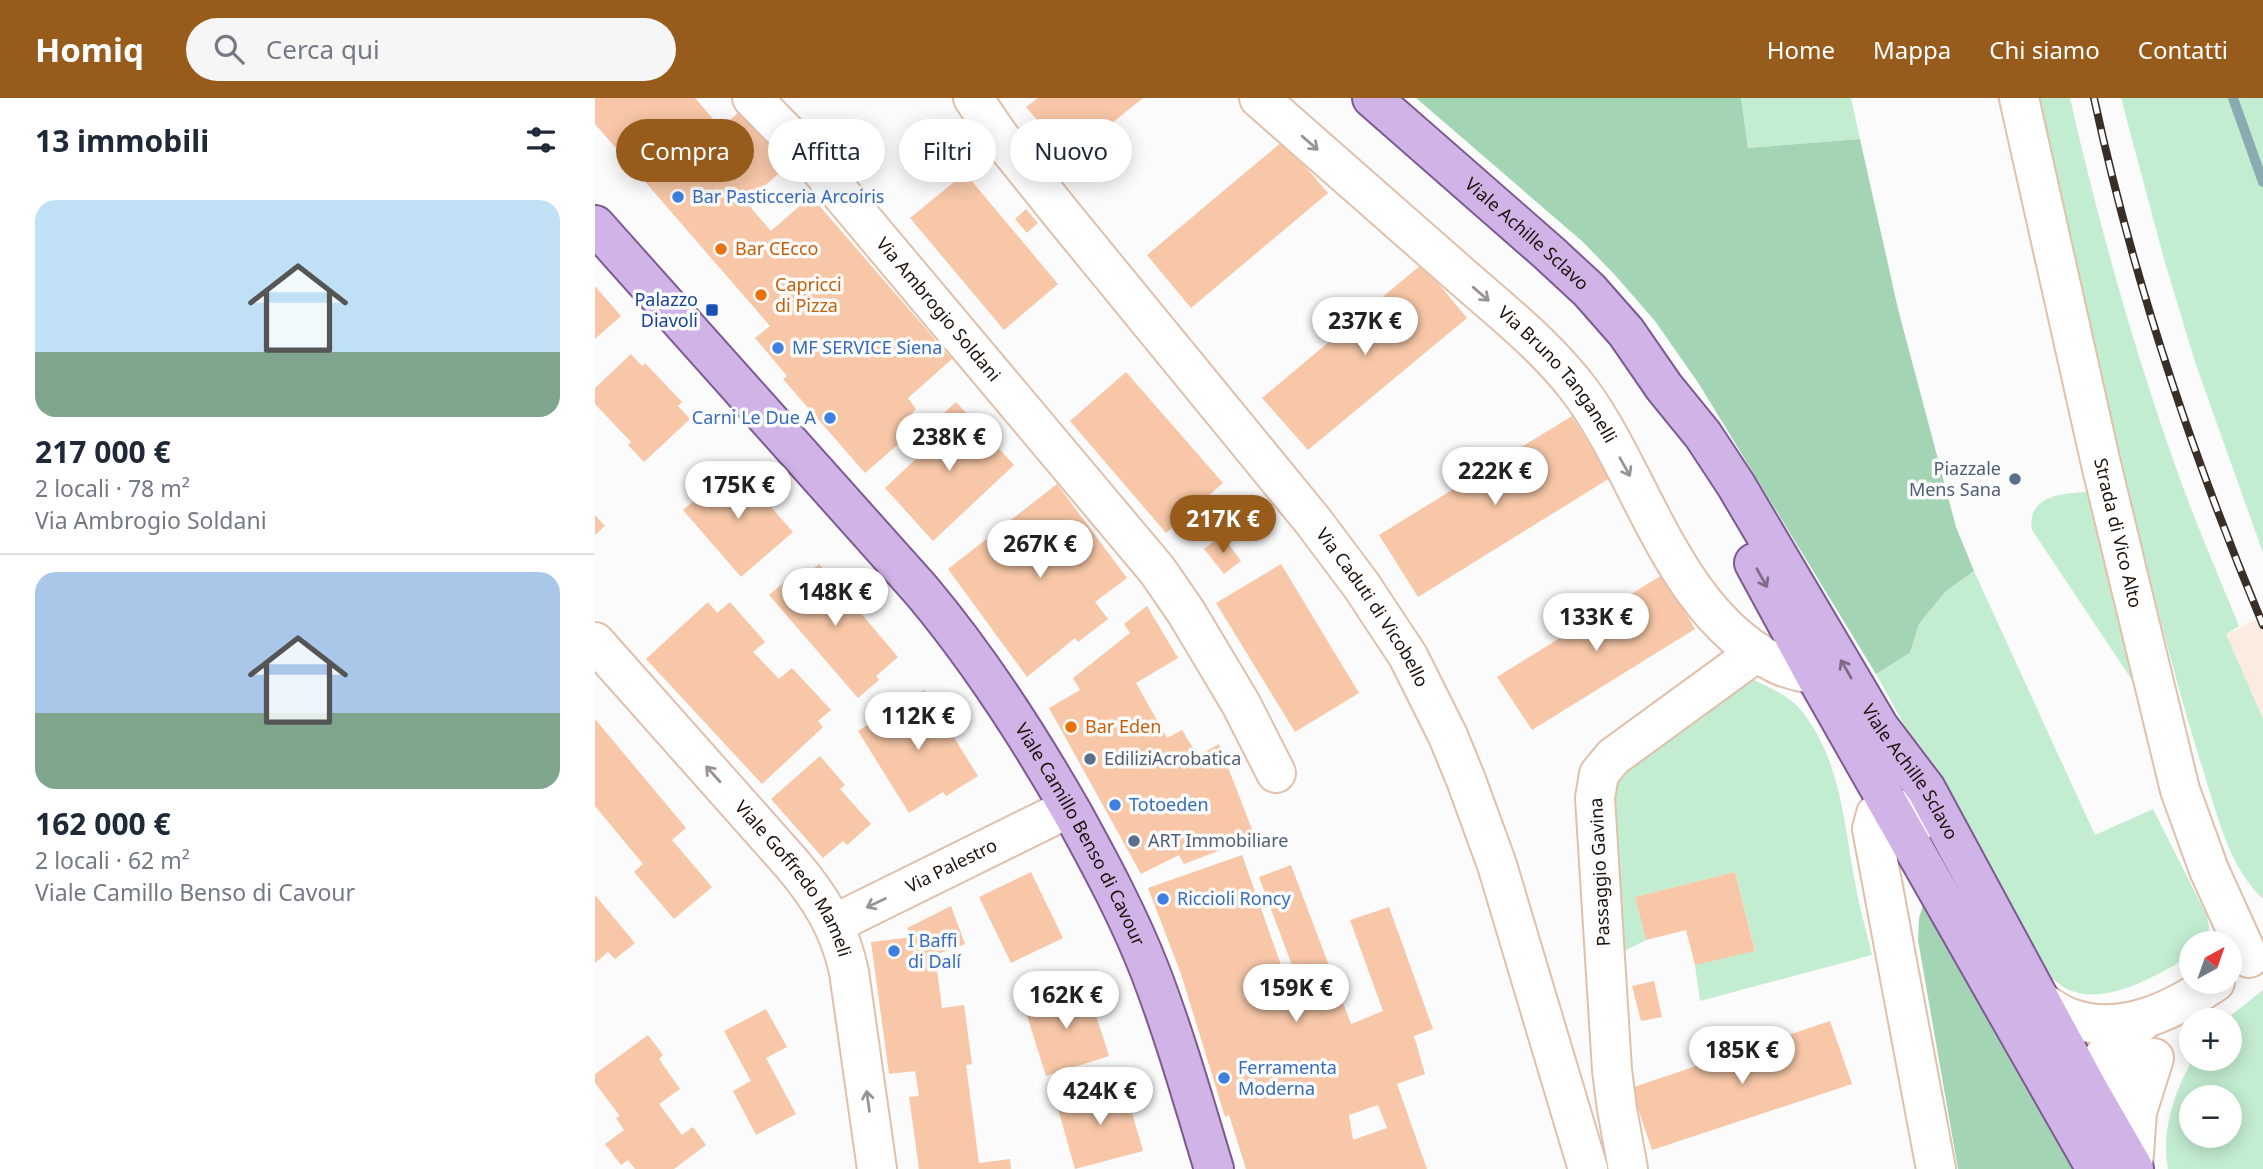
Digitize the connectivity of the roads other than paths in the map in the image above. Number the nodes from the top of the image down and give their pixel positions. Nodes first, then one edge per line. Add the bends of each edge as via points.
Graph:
1 (752, 98) edge
2 (973, 98) edge
3 (1259, 98) edge
4 (1372, 98) edge
5 (2019, 98) edge
6 (595, 225) edge
7 (1664, 387) junction
8 (595, 642) edge
9 (1757, 652) junction
10 (1815, 675) junction
11 (1276, 773) dead end
12 (1069, 808) junction
13 (1881, 820) junction
14 (834, 924) junction
15 (2001, 930) junction
16 (2247, 960) edge
17 (1985, 975) junction
18 (2194, 994) edge
19 (2200, 994) edge
20 (2042, 1002) junction
21 (2146, 1018) junction
22 (2151, 1063) junction
23 (2088, 1089) junction
24 (2127, 1168) edge
25 (877, 1169) edge
26 (1214, 1169) edge
27 (1588, 1169) edge
28 (1628, 1169) edge
29 (1936, 1169) edge
30 (2096, 1169) edge

1 - 11 street, Via Ambrogio Soldani via 811,158 1157,570 1241,704
2 - 27 street, Via Caduti di Vicobello via 1056,207 1314,521 1408,656 1448,736 1492,853
3 -> 9 street, Via Bruno Tanganelli via 1563,370 1599,421 1698,595
4 - 7 main road, Viale Achille Sclavo via 1589,290 1626,332
5 - 16 street, Strada di Vico Alto via 2180,790
6 - 12 main road, Viale Camillo Benso di Cavour via 941,614 1014,714
7 -> 10 main road, Viale Achille Sclavo via 1699,466
15 -> 7 main road, Viale Achille Sclavo via 1926,789 1873,717 1727,470
14 -> 8 street, Viale Goffredo Mameli via 799,872
9 - 10 street, Via Bruno Tanganelli
9 - 28 street, Passaggio Gavina via 1613,757 1599,774 1595,797 1612,1070
10 - 13 main road, Viale Achille Sclavo
12 -> 14 street, Via Palestro
12 - 26 main road, Viale Camillo Benso di Cavour via 1120,902 1150,971
13 - 15 street via 1907,812 1919,823 1972,914
13 - 17 main road, Viale Achille Sclavo
13 - 29 street
25 -> 14 street, Viale Goffredo Mameli via 849,972
15 - 20 main road, Viale Achille Sclavo
17 - 23 street via 2013,999 2063,1076
17 - 30 main road, Viale Achille Sclavo
18 - 21 street
19 - 22 street via 2165,1037
20 - 21 street via 2084,1022 2109,1024
20 - 23 main road, Viale Achille Sclavo
21 - 23 street via 2099,1061
22 - 23 street via 2114,1090
22 - 24 street
23 - 24 main road, Viale Achille Sclavo

